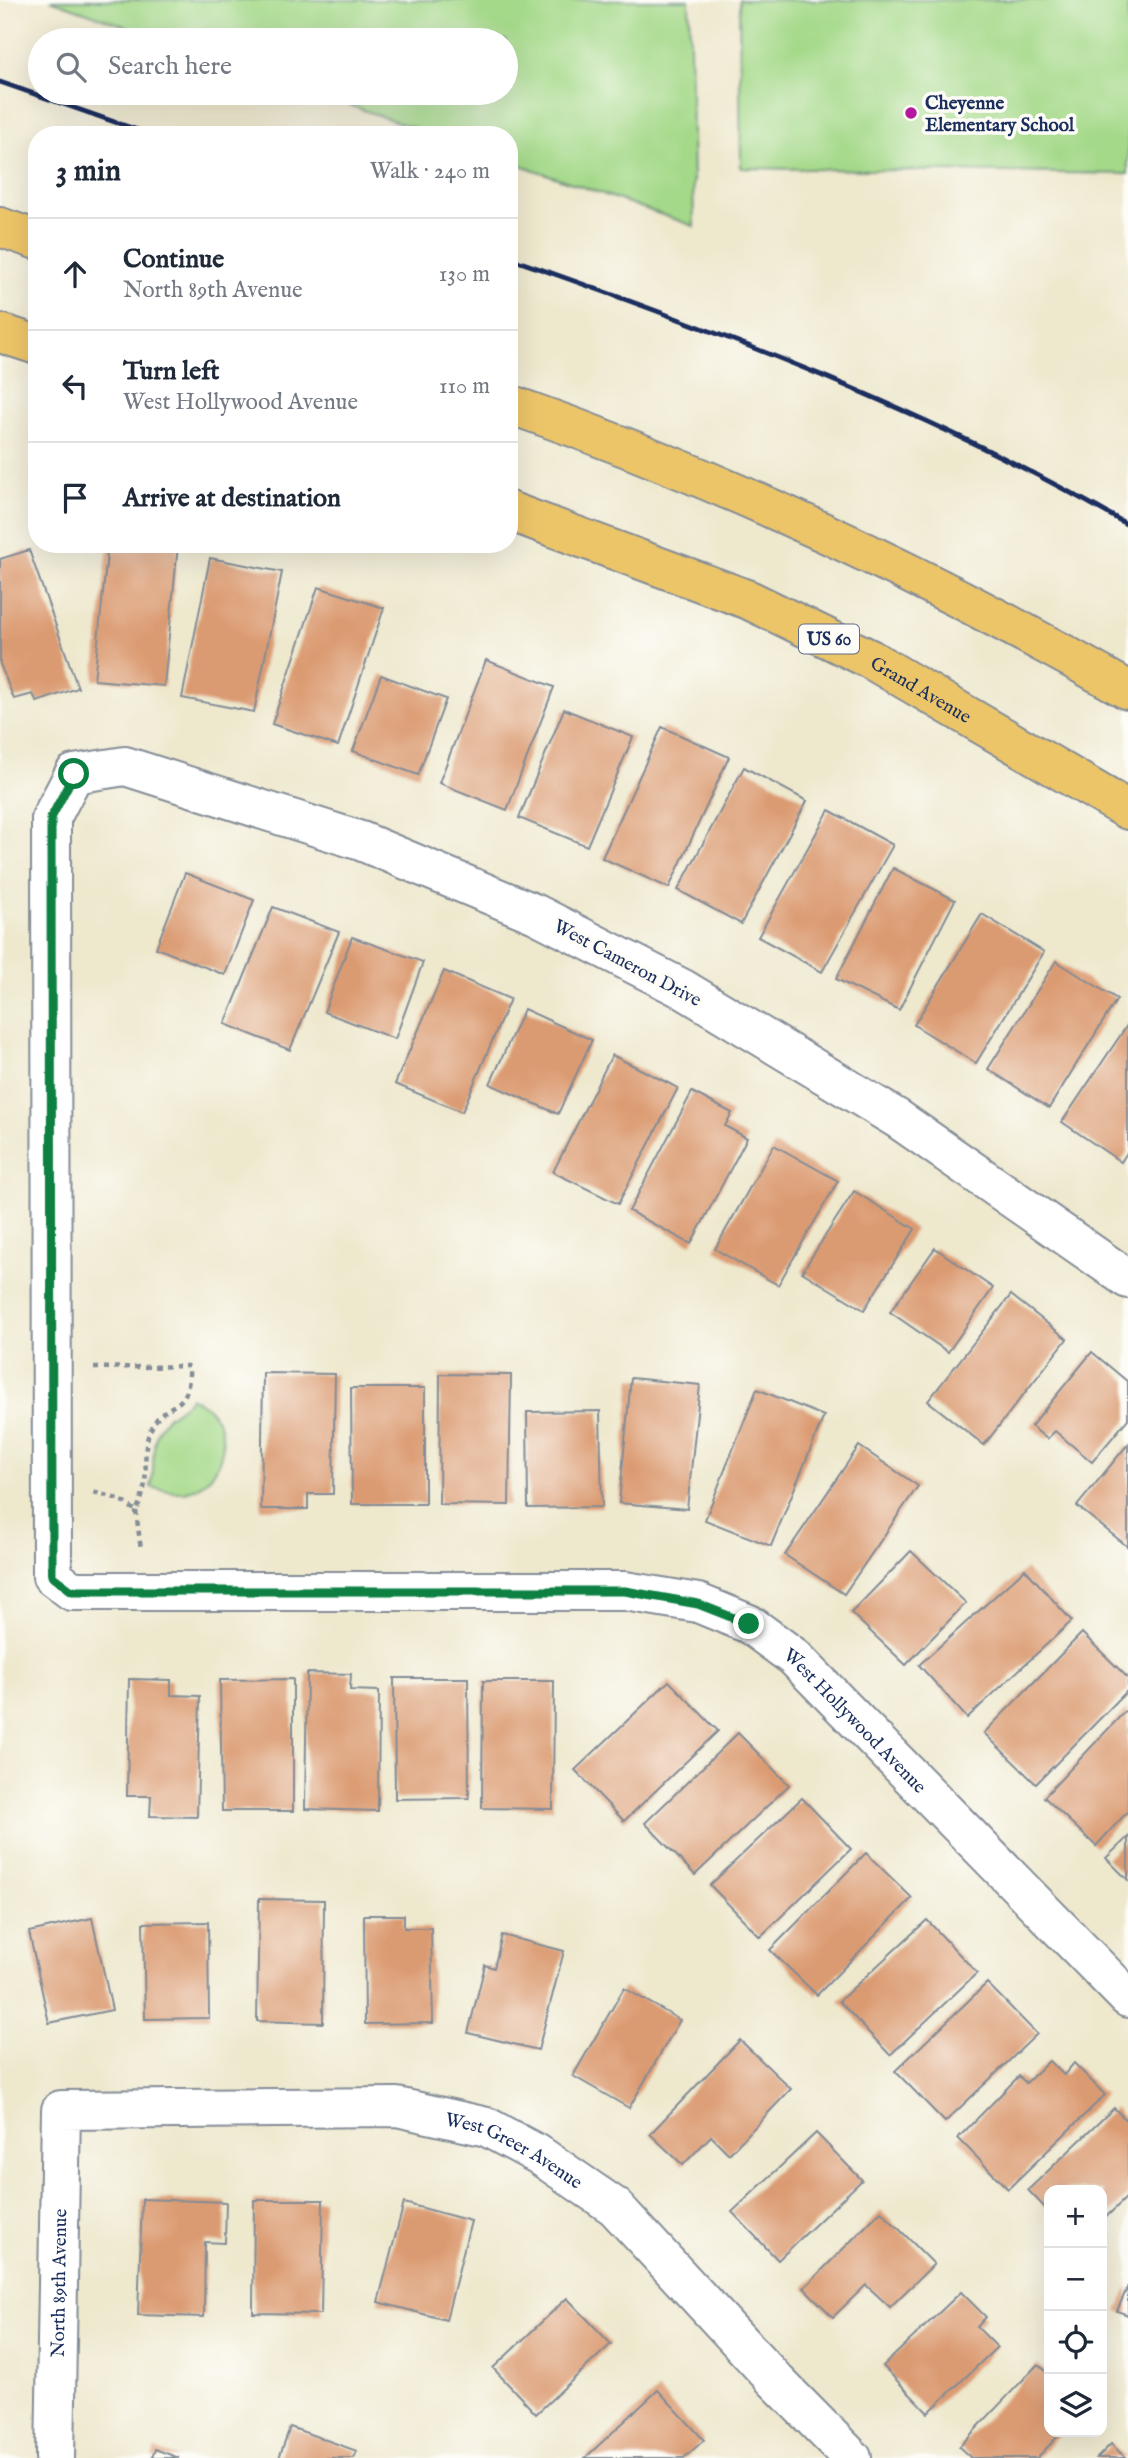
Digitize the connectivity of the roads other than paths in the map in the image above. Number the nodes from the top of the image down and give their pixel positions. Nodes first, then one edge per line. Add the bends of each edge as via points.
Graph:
1 (0, 227) edge
2 (28, 237) edge
3 (0, 333) edge
4 (28, 342) edge
5 (518, 407) edge
6 (518, 514) edge
7 (1128, 690) edge
8 (1128, 810) edge
9 (1128, 1279) edge
10 (52, 1576) joint
11 (1128, 1998) edge
12 (61, 2110) joint
13 (55, 2458) edge
14 (852, 2458) edge

1 - 2 highway
3 - 4 highway
5 - 7 highway via 733,490 1023,630
6 - 8 highway, Grand Avenue / US 60 via 749,600 870,659
9 - 10 street, West Cameron Drive via 886,1111 684,989 537,914 361,841 125,766 74,774 51,818
10 - 11 street, West Hollywood Avenue via 72,1591 625,1591 698,1604 749,1624 794,1657
12 - 13 street, North 89th Avenue
12 - 14 street, West Greer Avenue via 397,2107 487,2127 540,2155 615,2207

